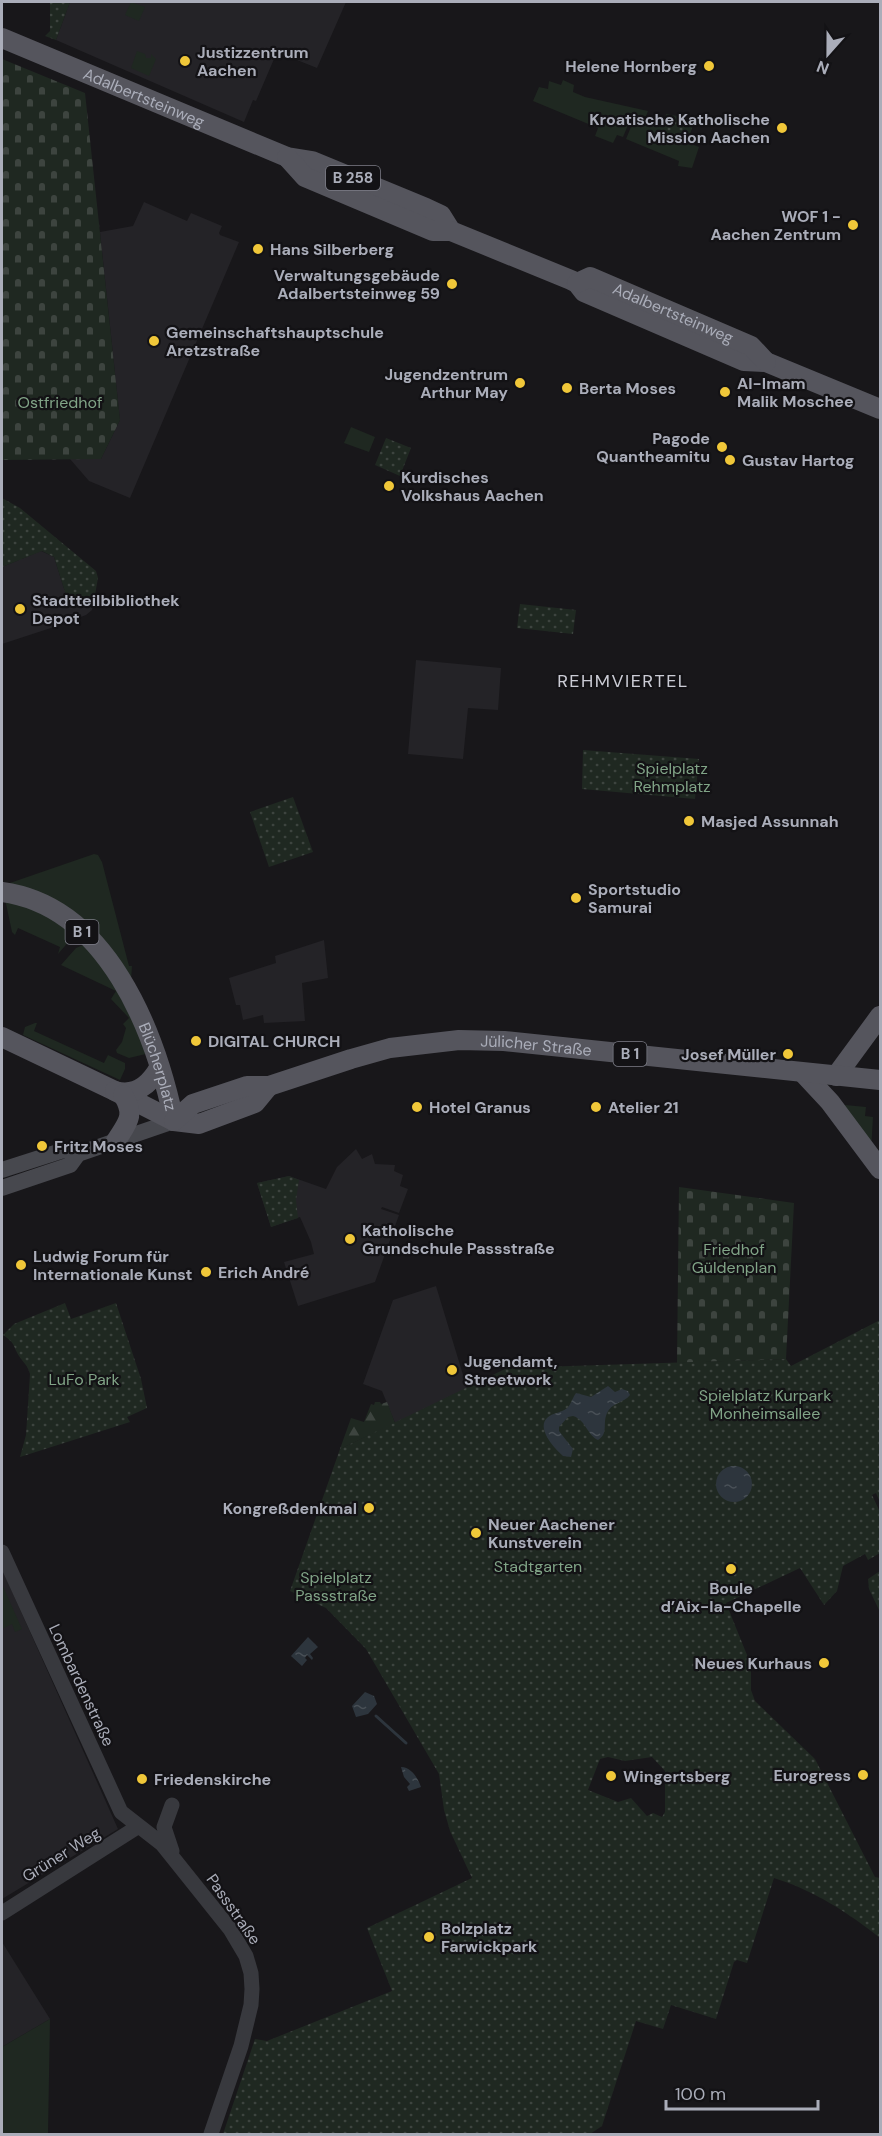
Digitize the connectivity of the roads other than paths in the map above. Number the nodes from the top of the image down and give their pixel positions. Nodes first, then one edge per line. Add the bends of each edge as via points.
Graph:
1 (2, 38) edge
2 (880, 409) edge
3 (2, 892) edge
4 (880, 1016) edge
5 (2, 1037) edge
6 (159, 1068) junction
7 (804, 1073) junction
8 (836, 1076) junction
9 (880, 1080) edge
10 (119, 1093) junction
11 (174, 1121) junction
12 (116, 1141) junction
13 (78, 1154) junction
14 (880, 1169) edge
15 (2, 1170) edge
16 (2, 1188) edge
17 (2, 1552) edge
18 (172, 1805) dead end
19 (139, 1826) junction
20 (173, 1857) junction
21 (2, 1913) edge
22 (211, 2134) edge

1 - 2 main road, Adalbertsteinweg / B 258 via 287,157 305,177 433,231 452,231 577,283 584,292 744,361 766,362
3 - 6 main road, Blücherplatz / B 1 via 50,907 92,942 136,1006
4 - 8 main road
5 - 10 main road, Blücherplatz
6 - 10 main road via 145,1087
6 - 11 main road, Blücherplatz / B 1
7 - 8 main road, Jülicher Straße / B 1
7 - 11 main road, Jülicher Straße / B 1 via 459,1040 390,1048 269,1086 247,1086 193,1104
7 - 14 main road
8 - 9 main road, Jülicher Straße
10 - 11 main road, Blücherplatz
10 - 12 main road via 129,1105 130,1119
11 - 12 main road, Jülicher Straße
12 - 13 main road, Jülicher Straße
13 - 15 main road, Jülicher Straße via 64,1150
13 - 16 main road, Jülicher Straße via 70,1165
17 - 19 street, Lombardenstraße via 121,1812
18 - 20 street via 164,1827
19 - 20 street, Passstraße
19 - 21 street, Grüner Weg
20 - 22 street, Passstraße via 239,1942 251,1972 252,1997 243,2038

